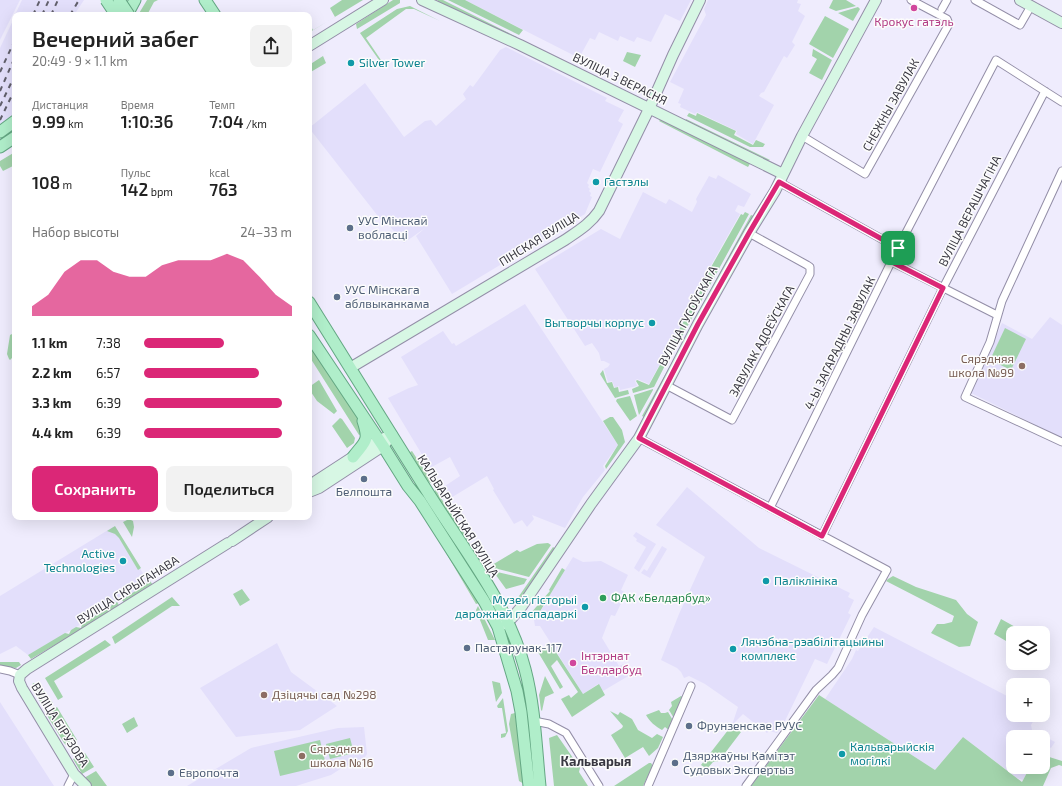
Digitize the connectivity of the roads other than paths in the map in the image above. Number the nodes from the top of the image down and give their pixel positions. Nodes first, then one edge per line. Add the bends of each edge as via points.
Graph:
1 (106, 0) edge
2 (118, 0) edge
3 (135, 0) edge
4 (205, 0) edge
5 (383, 0) edge
6 (422, 0) edge
7 (434, 0) edge
8 (700, 0) edge
9 (876, 0) edge
10 (911, 0) edge
11 (947, 0) edge
12 (975, 0) edge
13 (1020, 0) edge
14 (1031, 6) junction
15 (942, 9) dead end
16 (445, 10) junction
17 (111, 12) edge
18 (114, 12) edge
19 (126, 12) edge
20 (129, 12) edge
21 (213, 12) edge
22 (1062, 23) edge
23 (312, 44) edge
24 (1045, 91) junction
25 (1062, 102) edge
26 (649, 108) junction
27 (12, 124) edge
28 (0, 132) edge
29 (802, 136) junction
30 (12, 139) edge
31 (0, 147) edge
32 (1062, 171) edge
33 (781, 178) junction
34 (749, 233) junction
35 (898, 248) junction
36 (892, 262) junction
37 (943, 288) junction
38 (312, 307) edge
39 (997, 315) junction
40 (312, 340) edge
41 (348, 365) junction
42 (330, 368) junction
43 (666, 385) junction
44 (361, 413) junction
45 (392, 435) junction
46 (639, 438) junction
47 (1062, 442) edge
48 (381, 443) junction
49 (353, 457) junction
50 (312, 485) edge
51 (312, 491) edge
52 (770, 508) junction
53 (263, 520) edge
54 (822, 536) junction
55 (503, 624) junction
56 (0, 669) edge
57 (20, 675) junction
58 (691, 686) dead end
59 (534, 722) junction
60 (522, 724) junction
61 (74, 774) junction
62 (68, 786) edge
63 (86, 786) edge
64 (529, 786) edge
65 (540, 786) edge
66 (599, 786) edge
67 (648, 786) edge
68 (746, 786) edge

1 - 18 main road, bridge
2 - 17 main road
2 - 19 main road, bridge
3 - 20 main road
4 - 21 main road
5 - 23 street
6 - 16 street, ВУЛІЦА 3 ВЕРАСНЯ
7 - 16 street, ВУЛІЦА 3 ВЕРАСНЯ
8 - 26 street, ПІНСКАЯ ВУЛІЦА
9 - 29 street, ВУЛІЦА ГУСОЎСКАГА
10 - 29 street, СНЕЖНЫ ЗАВУЛАК via 947,19 949,24 865,174
11 - 15 street
12 - 14 street via 1020,25
13 - 14 street
14 - 22 street
16 - 26 street, ВУЛІЦА 3 ВЕРАСНЯ
24 - 25 street
24 - 35 street, 4-Ы ЗАГАРАДНЫ ЗАВУЛАК via 996,60
24 - 37 street, ВУЛІЦА ВЕРАШЧАГІНА
26 - 33 street, ВУЛІЦА 3 ВЕРАСНЯ
26 - 41 street, ПІНСКАЯ ВУЛІЦА via 599,210 587,225 378,351
27 - 28 main road
29 - 33 street, ВУЛІЦА ГУСОЎСКАГА
30 - 31 main road
32 - 39 street
33 - 34 street, ВУЛІЦА ГУСОЎСКАГА
33 - 35 street, ВУЛІЦА 3 ВЕРАСНЯ
34 - 43 street, ВУЛІЦА ГУСОЎСКАГА
34 - 43 street, ЗАВУЛАК АДОЕЎСКАГА via 807,264 810,267 810,274 732,420
35 - 36 street, 4-Ы ЗАГАРАДНЫ ЗАВУЛАК
36 - 37 street
36 - 52 street, 4-Ы ЗАГАРАДНЫ ЗАВУЛАК
37 - 39 street
37 - 54 street, ВУЛІЦА ВЕРАШЧАГІНА
38 - 41 main road, КАЛЬВАРЫЙСКАЯ ВУЛІЦА
39 - 47 street via 990,342 965,397
40 - 42 main road, КАЛЬВАРЫЙСКАЯ ВУЛІЦА
41 - 42 main road via 339,369
41 - 45 main road, КАЛЬВАРЫЙСКАЯ ВУЛІЦА
42 - 44 main road, КАЛЬВАРЫЙСКАЯ ВУЛІЦА
43 - 46 street, ВУЛІЦА ГУСОЎСКАГА
44 - 48 main road, КАЛЬВАРЫЙСКАЯ ВУЛІЦА
44 - 49 main road via 367,440
45 - 48 street
45 - 55 main road, КАЛЬВАРЫЙСКАЯ ВУЛІЦА via 494,595
46 - 52 street
46 - 55 street, ВУЛІЦА ГУСОЎСКАГА via 522,606
48 - 49 street
48 - 51 street
48 - 55 main road, КАЛЬВАРЫЙСКАЯ ВУЛІЦА via 478,591
49 - 50 street
52 - 54 street
53 - 57 street, ВУЛІЦА СКРЫГАНАВА
54 - 68 street via 887,570 838,668 816,690
55 - 59 main road, КАЛЬВАРЫЙСКАЯ ВУЛІЦА via 525,669
55 - 60 main road, КАЛЬВАРЫЙСКАЯ ВУЛІЦА
56 - 57 street
57 - 61 street, ВУЛІЦА БІРУЗОВА via 22,688
58 - 67 street
59 - 60 main road
59 - 65 main road, КАЛЬВАРЫЙСКАЯ ВУЛІЦА
59 - 66 street via 549,724 566,733
60 - 64 main road, КАЛЬВАРЫЙСКАЯ ВУЛІЦА
61 - 62 street
61 - 63 street, ВУЛІЦА БІРУЗОВА

